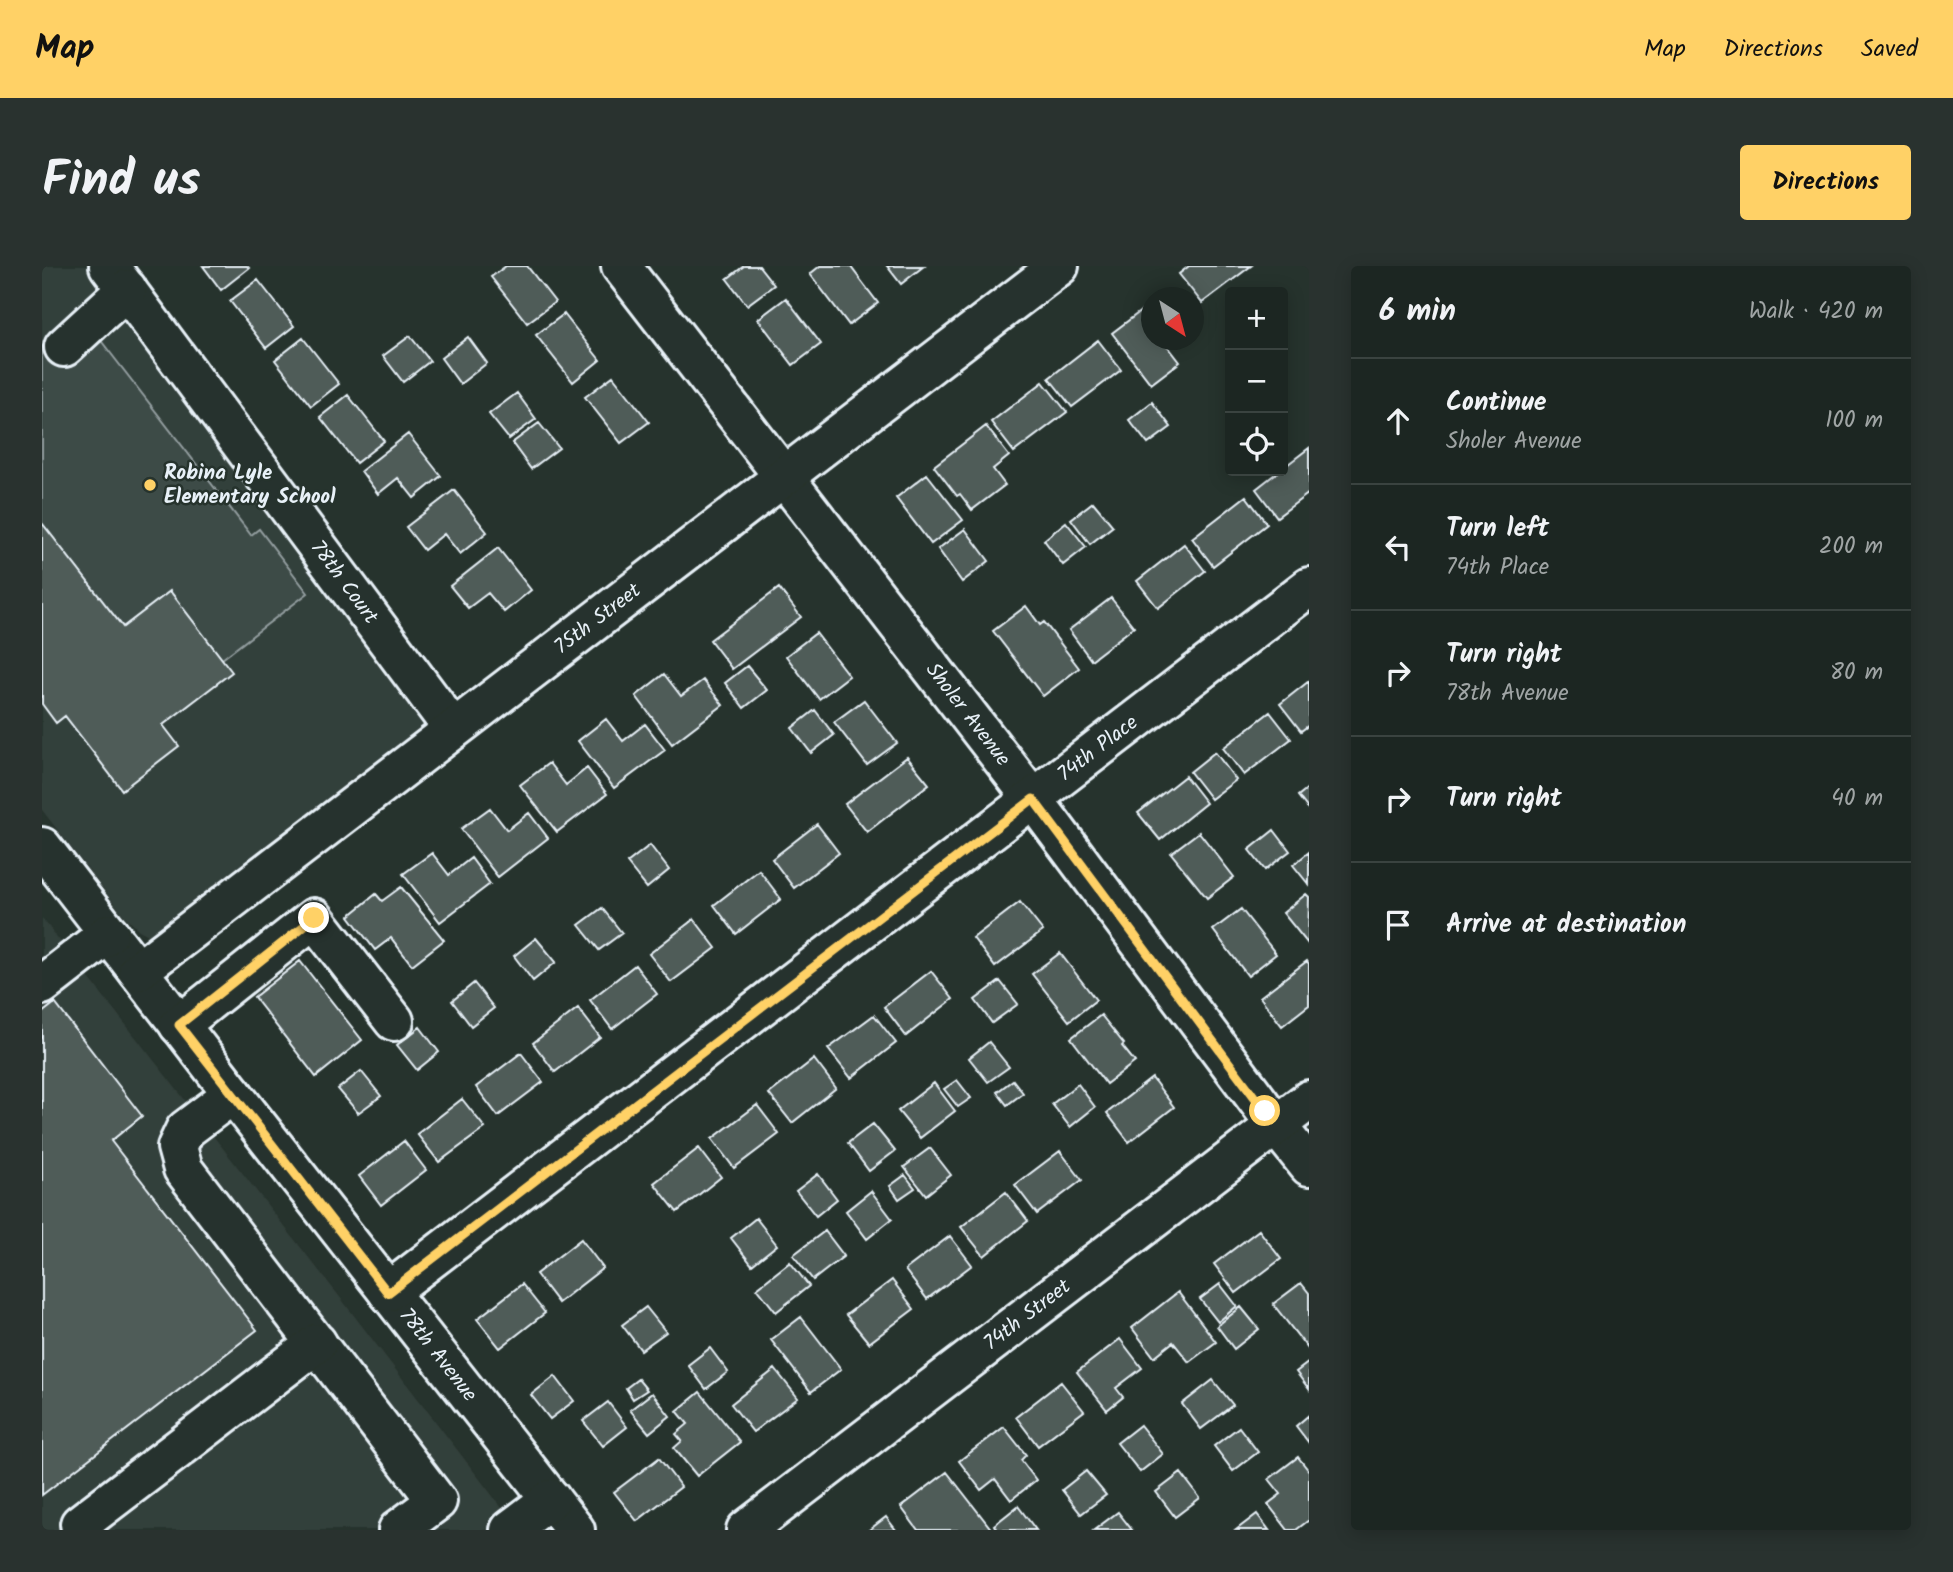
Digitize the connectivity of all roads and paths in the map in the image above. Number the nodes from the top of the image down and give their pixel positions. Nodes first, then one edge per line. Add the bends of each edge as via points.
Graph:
1 (621, 266) edge
2 (1059, 266) edge
3 (118, 278) edge
4 (64, 347) dead end
5 (785, 476) junction
6 (1309, 587) edge
7 (453, 729) junction
8 (1033, 799) junction
9 (42, 847) edge
10 (109, 933) junction
11 (138, 971) junction
12 (42, 985) edge
13 (394, 1021) dead end
14 (179, 1025) junction
15 (233, 1094) junction
16 (1309, 1100) edge
17 (1276, 1125) junction
18 (1309, 1166) edge
19 (388, 1293) junction
20 (317, 1343) junction
21 (551, 1499) junction
22 (84, 1530) edge
23 (398, 1530) edge
24 (510, 1530) edge
25 (575, 1530) edge
26 (746, 1530) edge

1 - 5 street, Sholer Avenue
2 - 5 street, 75th Street
3 - 4 street
3 - 7 street, 78th Court
5 - 7 street, 75th Street
5 - 8 street, Sholer Avenue
6 - 8 street, 74th Place
7 - 11 street, 75th Street
8 - 17 street, Sholer Avenue
8 - 19 street, 74th Place
9 - 10 street, 78th Avenue
10 - 11 street, 78th Avenue
10 - 12 street
11 - 14 street, 78th Avenue
13 - 14 street via 314,918
14 - 15 street, 78th Avenue
15 - 19 street, 78th Avenue
15 - 20 street via 185,1130 177,1147 183,1168
16 - 17 street, 74th Street
17 - 18 street, Sholer Avenue
17 - 26 street, 74th Street
19 - 21 street, 78th Avenue
20 - 22 street via 80,1524
20 - 23 street via 437,1501
21 - 24 street
21 - 25 street, 78th Avenue

